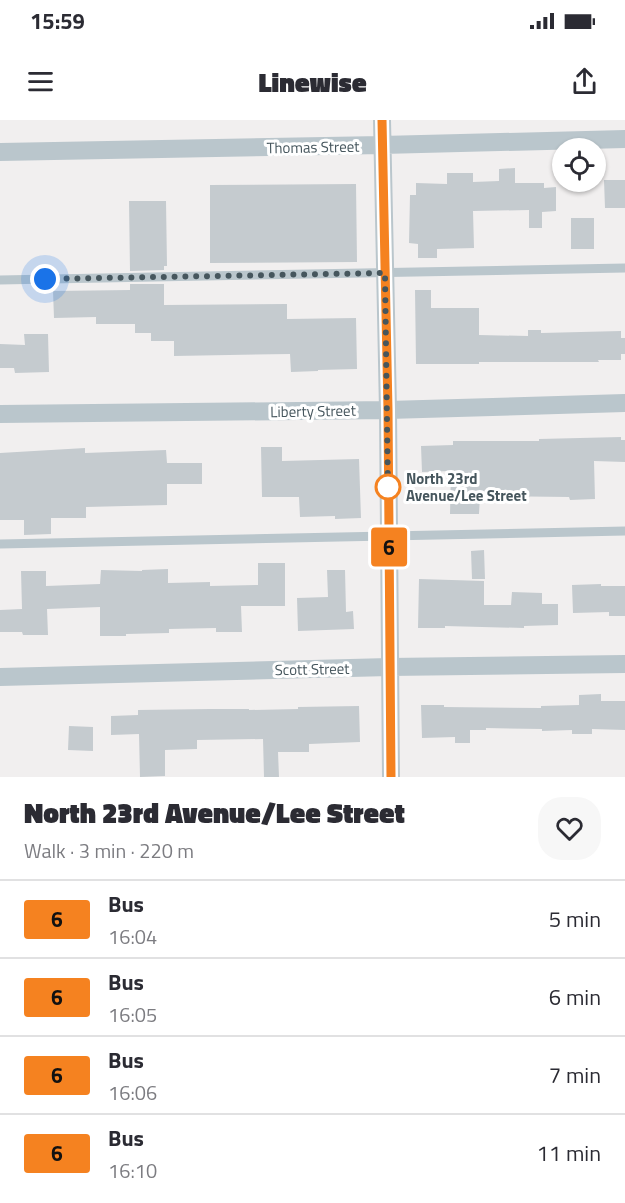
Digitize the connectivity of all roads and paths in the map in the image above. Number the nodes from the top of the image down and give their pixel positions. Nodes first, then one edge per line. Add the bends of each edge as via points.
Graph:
1 (382, 120) edge
2 (625, 139) edge
3 (382, 145) junction
4 (0, 152) edge
5 (625, 268) edge
6 (385, 273) junction
7 (0, 280) edge
8 (625, 403) edge
9 (388, 410) junction
10 (0, 414) edge
11 (625, 531) edge
12 (389, 536) junction
13 (0, 544) edge
14 (625, 664) edge
15 (389, 667) junction
16 (0, 676) edge
17 (391, 777) edge

1 - 3 street
2 - 3 street, Thomas Street
3 - 4 street, Thomas Street
3 - 6 street
5 - 6 lane
6 - 7 lane
6 - 9 street
8 - 9 street, Liberty Street
9 - 10 street, Liberty Street
9 - 12 street
11 - 12 lane
12 - 13 lane
12 - 15 street
14 - 15 street, Scott Street
15 - 16 street, Scott Street
15 - 17 street

